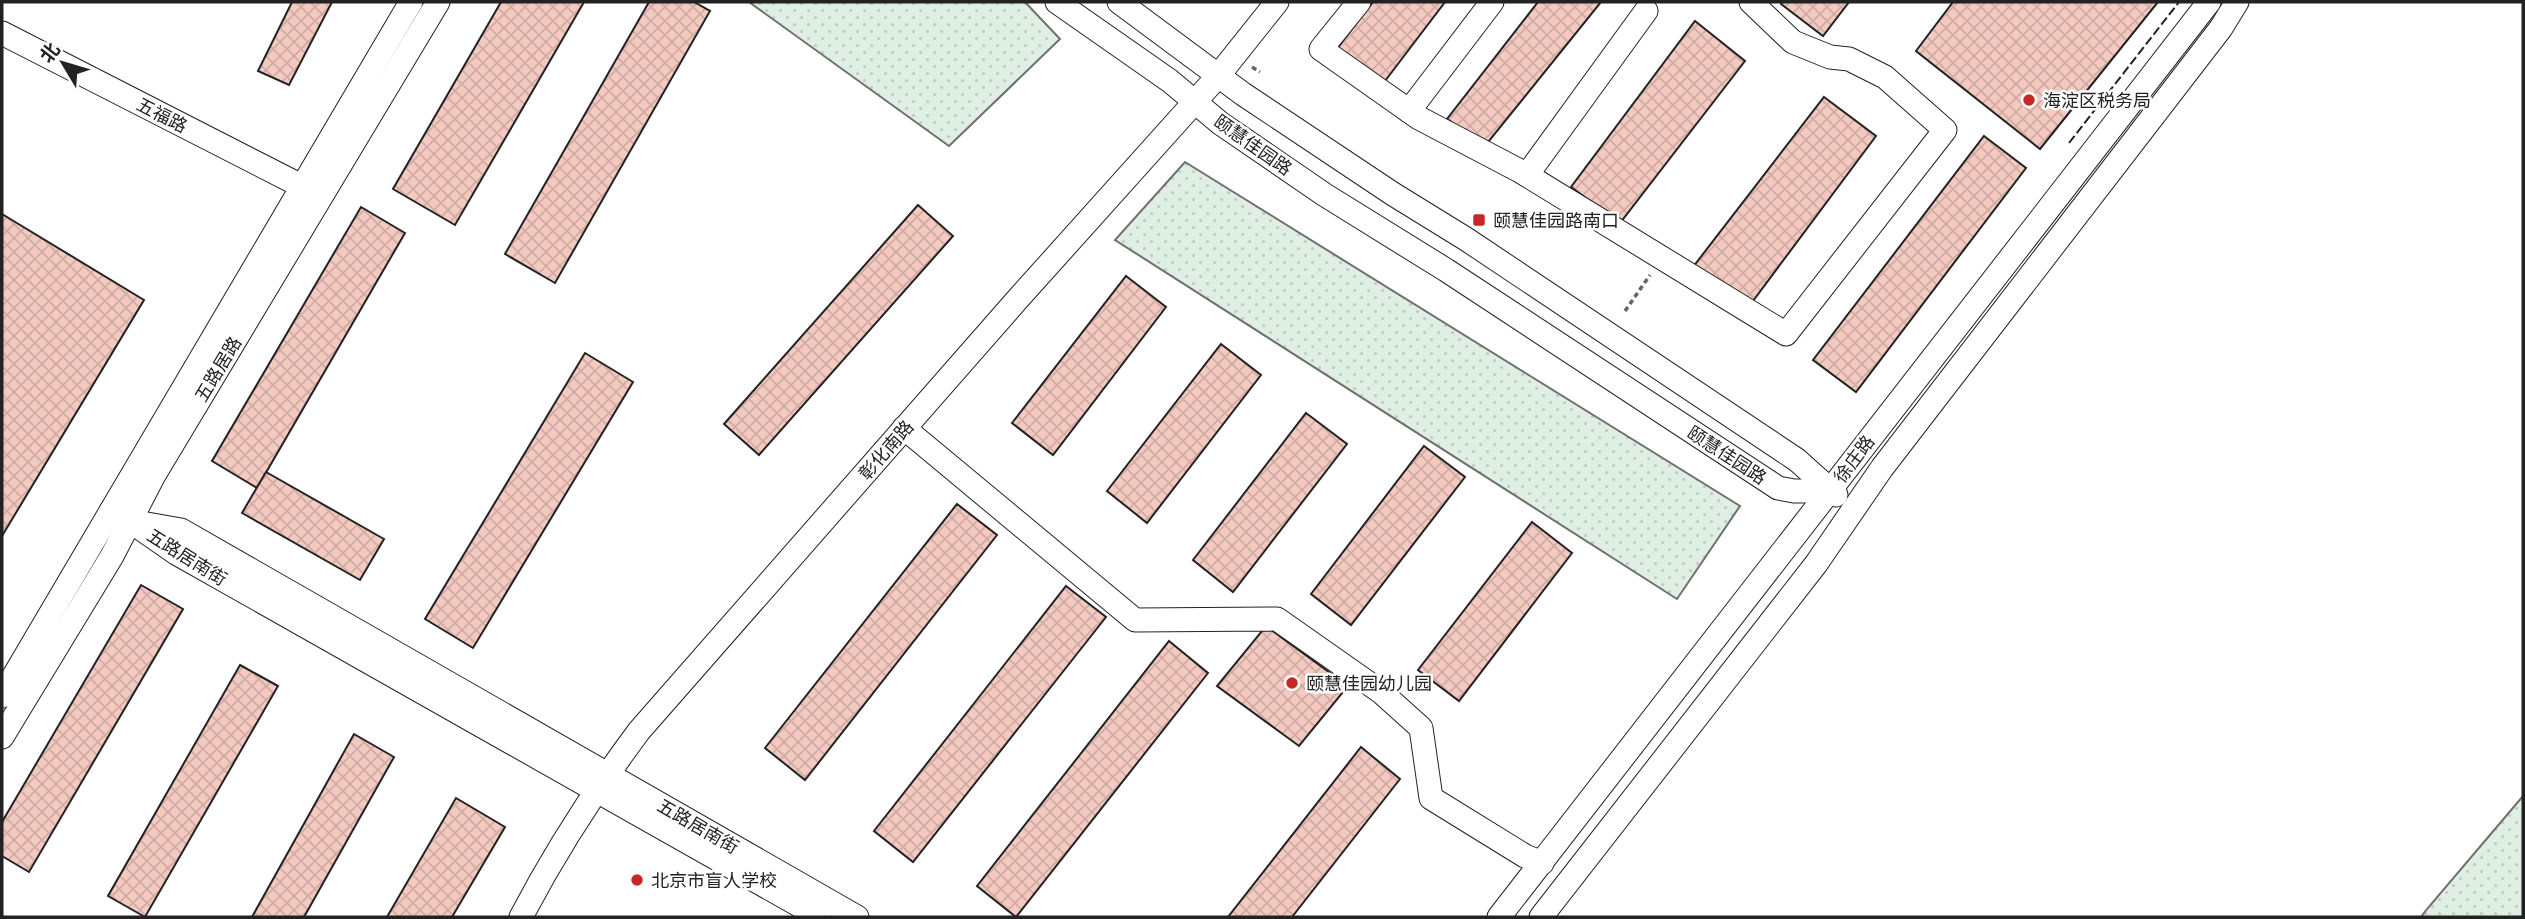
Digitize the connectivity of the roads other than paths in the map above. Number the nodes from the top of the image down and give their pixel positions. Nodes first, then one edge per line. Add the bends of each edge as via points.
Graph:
1 (411, 2) edge
2 (438, 2) edge
3 (1058, 2) edge
4 (1119, 2) edge
5 (1277, 2) edge
6 (1359, 2) edge
7 (1492, 2) edge
8 (1751, 2) edge
9 (2209, 2) edge
10 (2237, 2) edge
11 (1646, 11) dead end
12 (2, 33) edge
13 (1218, 76) junction
14 (1409, 111) junction
15 (1527, 175) junction
16 (312, 192) junction
17 (904, 429) junction
18 (1830, 491) junction
19 (1854, 508) junction
20 (121, 516) junction
21 (2, 696) edge
22 (2, 737) edge
23 (607, 773) junction
24 (1542, 863) junction
25 (521, 917) edge
26 (820, 917) edge
27 (857, 917) edge
28 (1499, 917) edge
29 (1541, 917) edge

1 - 16 street, 五路居路
2 - 16 street, 五路居路
3 - 18 street, 颐慧佳园路 via 1325,195 1777,488
4 - 13 street, 颐慧佳园路
5 - 13 street, 彰化南路
6 - 14 street via 1321,49
7 - 14 street
8 - 15 street via 1793,42 1830,57 1849,59 1885,77 1945,130 1786,334
9 - 18 street, 徐庄路
10 - 19 street, 徐庄路
11 - 15 street
12 - 16 street, 五福路
13 - 17 street, 彰化南路
13 - 18 street, 颐慧佳园路 via 1797,460
14 - 15 street
16 - 20 street, 五路居路 via 154,475
17 - 23 street, 彰化南路
17 - 24 street via 1135,620 1277,619 1381,692 1421,728 1431,798
18 - 19 street
18 - 24 street, 徐庄路
19 - 29 street, 徐庄路 via 1816,564
20 - 21 street, 五路居路
20 - 22 street, 五路居路 via 112,556
20 - 23 street, 五路居南街 via 181,530
20 - 26 street, 五路居南街 via 176,553
23 - 25 street, 彰化南路
23 - 27 street, 五路居南街
24 - 28 street, 徐庄路

